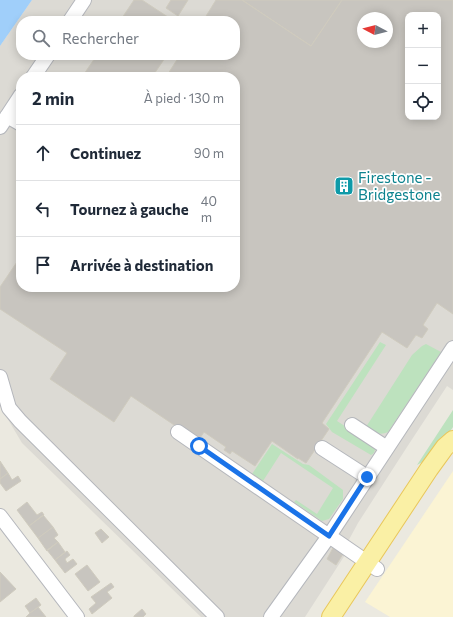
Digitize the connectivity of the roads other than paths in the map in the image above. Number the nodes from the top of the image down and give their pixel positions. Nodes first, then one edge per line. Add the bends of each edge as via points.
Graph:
1 (84, 0) edge
2 (73, 16) edge
3 (45, 60) edge
4 (36, 72) edge
5 (16, 103) edge
6 (4, 121) edge
7 (16, 123) edge
8 (453, 348) edge
9 (0, 377) edge
10 (352, 425) dead end
11 (178, 432) dead end
12 (453, 440) edge
13 (322, 448) dead end
14 (387, 448) junction
15 (453, 454) edge
16 (367, 477) junction
17 (0, 516) edge
18 (329, 536) junction
19 (373, 566) junction
20 (77, 617) edge
21 (217, 617) edge
22 (271, 617) edge
23 (332, 617) edge
24 (346, 617) edge

1 - 2 street
3 - 4 street
5 - 6 street
6 - 7 street
8 - 14 street
9 - 21 street via 9,408 20,421
10 - 14 street
11 - 18 street
12 - 19 main road via 430,468
13 - 16 street
14 - 16 street
15 - 19 main road
16 - 18 street
17 - 20 street
18 - 19 street
18 - 22 street
19 - 23 main road
19 - 24 main road

